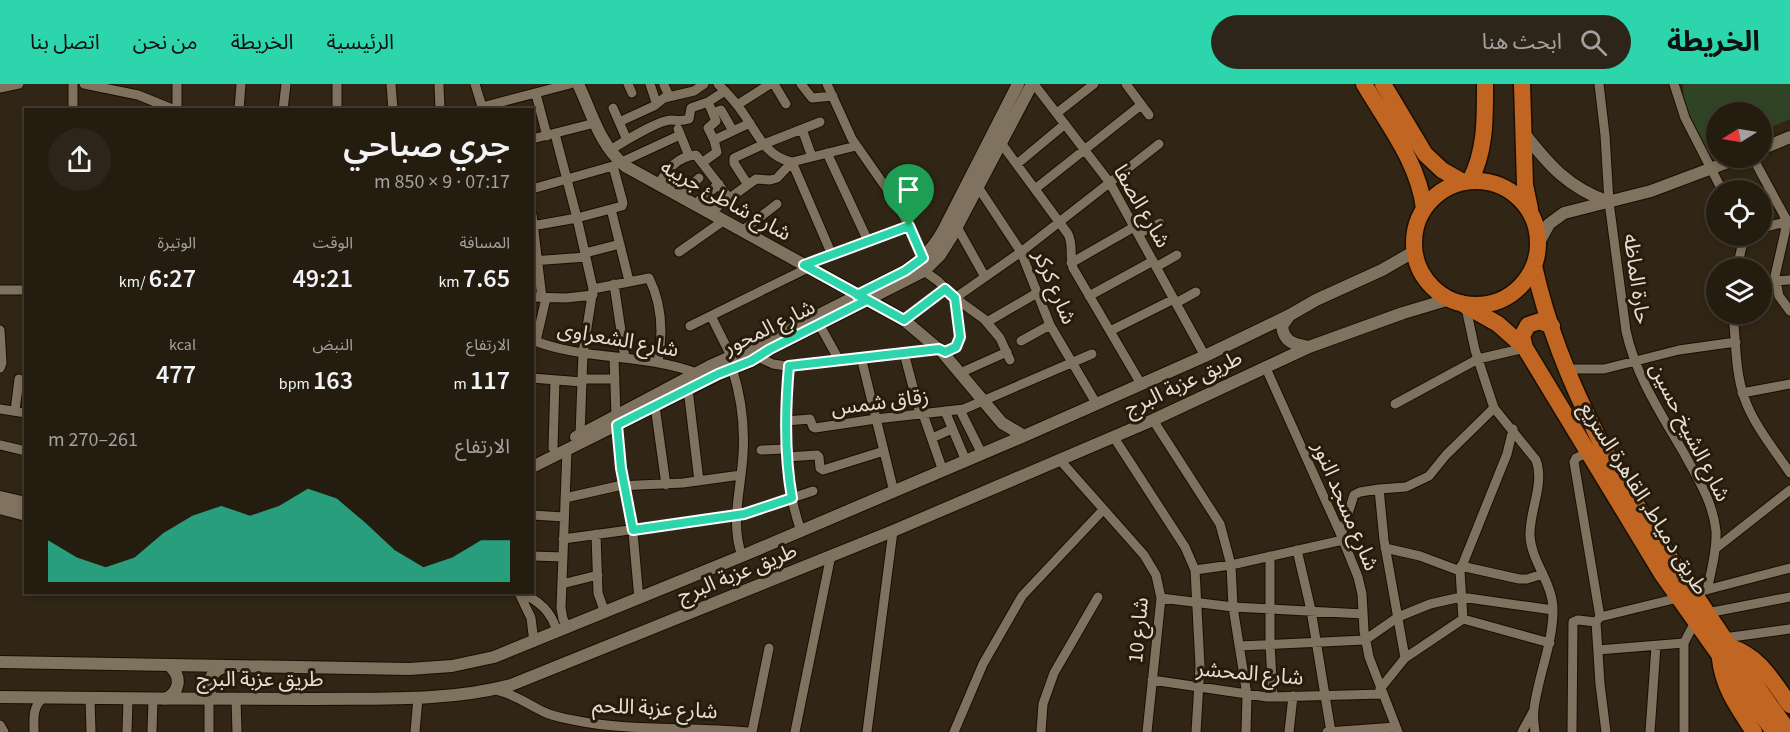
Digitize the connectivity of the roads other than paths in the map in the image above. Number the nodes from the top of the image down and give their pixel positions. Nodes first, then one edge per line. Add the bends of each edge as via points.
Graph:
1 (73, 84) edge
2 (84, 84) edge
3 (177, 84) edge
4 (241, 84) edge
5 (286, 84) edge
6 (337, 84) edge
7 (391, 84) edge
8 (438, 84) edge
9 (475, 84) edge
10 (570, 84) edge
11 (578, 84) edge
12 (650, 84) edge
13 (704, 84) edge
14 (772, 84) edge
15 (801, 84) edge
16 (826, 84) edge
17 (1018, 84) edge
18 (1033, 84) edge
19 (1094, 84) edge
20 (1126, 84) edge
21 (1364, 84) edge
22 (1383, 84) edge
23 (1485, 84) edge
24 (1522, 84) edge
25 (1599, 84) edge
26 (1674, 84) edge
27 (664, 85) edge
28 (721, 87) edge
29 (124, 88) edge
30 (537, 94) junction
31 (669, 96) junction
32 (833, 96) junction
33 (656, 102) junction
34 (708, 102) junction
35 (786, 104) dead end
36 (737, 105) junction
37 (1142, 105) junction
38 (501, 106) edge
39 (73, 108) edge
40 (169, 108) edge
41 (171, 108) edge
42 (239, 108) edge
43 (283, 108) edge
44 (337, 108) edge
45 (393, 108) edge
46 (440, 108) edge
47 (482, 108) edge
48 (613, 108) dead end
49 (713, 113) junction
50 (1057, 113) junction
51 (636, 114) junction
52 (1149, 115) dead end
53 (619, 122) junction
54 (675, 122) junction
55 (820, 122) dead end
56 (595, 123) junction
57 (750, 123) junction
58 (1065, 124) junction
59 (802, 129) junction
60 (643, 131) junction
61 (733, 131) junction
62 (1523, 132) junction
63 (551, 135) junction
64 (680, 135) junction
65 (1790, 137) edge
66 (534, 139) edge
67 (627, 140) junction
68 (714, 140) junction
69 (1001, 143) junction
70 (764, 144) junction
71 (1159, 144) dead end
72 (1772, 144) edge
73 (856, 146) junction
74 (610, 150) junction
75 (1085, 150) junction
76 (827, 153) junction
77 (689, 156) junction
78 (812, 157) junction
79 (703, 162) junction
80 (792, 162) junction
81 (1017, 164) junction
82 (617, 165) junction
83 (1759, 168) edge
84 (1711, 169) junction
85 (699, 178) dead end
86 (1717, 180) edge
87 (567, 181) junction
88 (1466, 182) junction
89 (1110, 183) junction
90 (719, 184) junction
91 (659, 185) junction
92 (748, 185) junction
93 (978, 187) junction
94 (534, 189) edge
95 (1035, 189) junction
96 (679, 196) junction
97 (729, 198) junction
98 (1609, 202) junction
99 (777, 204) dead end
100 (694, 205) junction
101 (611, 209) junction
102 (1424, 209) junction
103 (709, 213) junction
104 (1532, 216) junction
105 (578, 218) junction
106 (723, 221) junction
107 (1059, 222) junction
108 (1786, 222) junction
109 (1160, 223) dead end
110 (1772, 225) edge
111 (534, 226) edge
112 (909, 226) junction
113 (957, 227) junction
114 (742, 231) junction
115 (1136, 231) junction
116 (868, 241) junction
117 (534, 244) edge
118 (620, 244) junction
119 (1538, 244) junction
120 (1415, 250) junction
121 (679, 252) dead end
122 (1021, 252) junction
123 (586, 255) junction
124 (832, 255) junction
125 (1177, 255) dead end
126 (923, 258) junction
127 (535, 261) edge
128 (1071, 263) junction
129 (1155, 264) junction
130 (806, 266) junction
131 (1534, 266) junction
132 (924, 271) junction
133 (985, 277) junction
134 (1790, 280) edge
135 (630, 281) junction
136 (1775, 281) junction
137 (614, 284) junction
138 (945, 289) junction
139 (0, 290) edge
140 (24, 290) edge
141 (593, 292) junction
142 (1196, 292) dead end
143 (1036, 293) junction
144 (1089, 296) junction
145 (862, 297) junction
146 (540, 298) edge
147 (955, 298) junction
148 (1175, 301) junction
149 (1459, 304) junction
150 (1790, 311) edge
151 (711, 315) junction
152 (1290, 315) junction
153 (904, 320) junction
154 (987, 322) junction
155 (819, 324) junction
156 (1734, 324) edge
157 (690, 326) dead end
158 (1050, 326) junction
159 (1552, 326) junction
160 (0, 330) edge
161 (1110, 331) junction
162 (534, 340) edge
163 (1021, 341) dead end
164 (1736, 342) junction
165 (1309, 347) junction
166 (1525, 348) junction
167 (941, 351) junction
168 (583, 353) junction
169 (904, 353) junction
170 (1092, 354) dead end
171 (1205, 356) junction
172 (614, 357) junction
173 (758, 357) junction
174 (861, 357) junction
175 (625, 358) junction
176 (1478, 359) junction
177 (840, 360) junction
178 (1634, 361) junction
179 (658, 362) junction
180 (731, 362) junction
181 (1072, 362) junction
182 (789, 366) junction
183 (1265, 366) junction
184 (0, 368) edge
185 (1565, 369) junction
186 (696, 373) junction
187 (960, 373) junction
188 (534, 378) edge
189 (19, 379) dead end
190 (615, 379) junction
191 (555, 380) junction
192 (582, 381) junction
193 (1141, 384) junction
194 (1790, 384) edge
195 (688, 389) junction
196 (1743, 393) junction
197 (983, 400) junction
198 (1096, 403) junction
199 (1395, 404) dead end
200 (655, 406) junction
201 (1494, 408) junction
202 (0, 409) edge
203 (960, 410) junction
204 (15, 411) junction
205 (945, 411) junction
206 (24, 412) edge
207 (921, 414) junction
208 (876, 419) junction
209 (1153, 420) junction
210 (616, 421) junction
211 (786, 421) junction
212 (952, 429) junction
213 (1513, 429) junction
214 (580, 435) junction
215 (1024, 436) junction
216 (1113, 436) junction
217 (932, 438) junction
218 (0, 445) edge
219 (553, 448) junction
220 (567, 450) junction
221 (761, 450) dead end
222 (24, 451) edge
223 (884, 451) junction
224 (1589, 452) junction
225 (786, 453) junction
226 (982, 454) junction
227 (534, 458) edge
228 (1059, 459) junction
229 (966, 461) junction
230 (1787, 463) edge
231 (534, 466) edge
232 (943, 471) junction
233 (1790, 473) edge
234 (741, 475) junction
235 (699, 481) junction
236 (625, 485) junction
237 (666, 485) junction
238 (1379, 489) junction
239 (1790, 490) edge
240 (813, 491) dead end
241 (894, 492) junction
242 (0, 497) edge
243 (565, 498) junction
244 (792, 498) junction
245 (23, 500) edge
246 (0, 508) edge
247 (1103, 510) junction
248 (24, 514) edge
249 (534, 515) edge
250 (736, 515) junction
251 (564, 517) junction
252 (633, 530) junction
253 (801, 531) junction
254 (893, 531) junction
255 (596, 534) junction
256 (1342, 537) junction
257 (563, 539) junction
258 (1385, 548) junction
259 (1716, 549) junction
260 (1297, 550) junction
261 (831, 555) junction
262 (534, 556) edge
263 (742, 556) junction
264 (1270, 556) junction
265 (563, 557) junction
266 (1231, 565) junction
267 (1461, 568) junction
268 (1790, 568) edge
269 (1195, 570) junction
270 (1543, 574) junction
271 (598, 575) junction
272 (562, 584) junction
273 (519, 594) edge
274 (521, 594) edge
275 (1693, 594) junction
276 (1098, 597) dead end
277 (1461, 597) junction
278 (1790, 597) edge
279 (1161, 598) junction
280 (639, 599) junction
281 (1197, 602) junction
282 (1233, 607) junction
283 (1269, 610) junction
284 (1311, 610) junction
285 (1553, 610) junction
286 (605, 613) junction
287 (1363, 614) junction
288 (1398, 617) junction
289 (1701, 617) junction
290 (1463, 619) junction
291 (1598, 619) junction
292 (1790, 629) edge
293 (562, 630) junction
294 (1365, 640) junction
295 (534, 642) junction
296 (1316, 642) junction
297 (1550, 643) junction
298 (1684, 643) junction
299 (1270, 644) junction
300 (1239, 646) junction
301 (1656, 646) junction
302 (1724, 647) junction
303 (769, 648) dead end
304 (1598, 651) junction
305 (1405, 658) junction
306 (0, 662) edge
307 (170, 666) junction
308 (225, 666) junction
309 (1152, 680) junction
310 (1783, 686) edge
311 (1199, 687) junction
312 (494, 689) junction
313 (1381, 691) junction
314 (1246, 695) junction
315 (1293, 696) junction
316 (1325, 696) junction
317 (0, 697) edge
318 (44, 697) junction
319 (1273, 697) junction
320 (90, 698) junction
321 (128, 698) junction
322 (418, 698) junction
323 (159, 699) junction
324 (211, 699) junction
325 (236, 699) junction
326 (1790, 705) edge
327 (1534, 710) junction
328 (0, 725) edge
329 (613, 729) edge
330 (711, 730) edge
331 (1397, 730) edge
332 (4, 732) edge
333 (34, 732) edge
334 (91, 732) edge
335 (127, 732) edge
336 (152, 732) edge
337 (209, 732) edge
338 (237, 732) edge
339 (415, 732) edge
340 (750, 732) edge
341 (795, 732) edge
342 (867, 732) edge
343 (954, 732) edge
344 (1041, 732) edge
345 (1147, 732) edge
346 (1196, 732) edge
347 (1246, 732) edge
348 (1289, 732) edge
349 (1329, 732) edge
350 (1522, 732) edge
351 (1535, 732) edge
352 (1572, 732) edge
353 (1606, 732) edge
354 (1650, 732) edge
355 (1684, 732) edge
356 (1754, 732) edge
357 (1774, 732) edge
358 (1789, 732) edge

1 - 39 street
2 - 29 street
3 - 41 street
4 - 42 street
5 - 43 street
6 - 44 street
7 - 45 street
8 - 46 street
9 - 47 street
10 - 30 street
11 - 56 street, شارع شاطئ جريبه
12 - 33 street
13 - 31 street via 694,91
14 - 35 street
14 - 36 street
15 - 32 street via 812,98
16 - 32 street
17 - 126 street, شارع المحور via 943,231
18 - 50 street, شارع الصفا
18 - 69 street, شارع المحور
19 - 50 street
20 - 37 street
21 - 102 highway via 1415,170
22 - 88 highway via 1425,154 1442,170
23 - 88 highway via 1483,146 1478,164
24 - 62 highway
25 - 98 street, حارة الماظه
26 - 84 street via 1682,111
27 - 31 street
28 - 34 street
28 - 36 street
29 - 40 street
30 - 38 street
30 - 63 street
31 - 33 street
32 - 73 street
33 - 51 street
34 - 49 street
34 - 54 street via 690,109 690,118
36 - 57 street
37 - 52 street
37 - 75 street
38 - 47 street
48 - 53 street
49 - 61 street via 720,110
49 - 68 street via 716,122 708,128
50 - 58 street, شارع الصفا
51 - 53 street
51 - 60 street
53 - 67 street
54 - 60 street via 671,120
54 - 64 street
55 - 59 street
56 - 63 street
56 - 74 street, شارع شاطئ جريبه
57 - 61 street
57 - 70 street
58 - 75 street, شارع الصفا
58 - 81 street
59 - 70 street
59 - 78 street
60 - 67 street
61 - 68 street
62 - 98 street via 1560,175
62 - 104 highway via 1525,185
63 - 66 street
63 - 87 street
64 - 77 street
64 - 82 street
65 - 72 street
67 - 74 street
68 - 79 street via 717,152
69 - 81 street
69 - 93 street, شارع المحور
70 - 80 street via 774,155
70 - 92 street via 733,159
71 - 89 street
73 - 76 street
73 - 112 street
74 - 82 street, شارع شاطئ جريبه
75 - 89 street, شارع الصفا
75 - 95 street
76 - 78 street
76 - 116 street
77 - 79 street via 696,155
77 - 91 street via 672,166
78 - 80 street
79 - 90 street
80 - 92 street via 777,178 758,179
80 - 124 street
81 - 95 street
82 - 87 street
82 - 91 street, شارع شاطئ جريبه
82 - 101 street via 623,202
83 - 108 street
84 - 86 street
84 - 98 street via 1651,192
85 - 96 street
87 - 94 street
87 - 105 street
88 - 102 highway via 1445,189
88 - 104 highway via 1489,182 1506,189 1521,200
89 - 107 street
89 - 115 street, شارع الصفا
90 - 97 street
90 - 100 street
91 - 96 street, شارع شاطئ جريبه
92 - 97 street
93 - 113 street, شارع المحور
93 - 122 street, شارع كركر
95 - 107 street
96 - 100 street, شارع شاطئ جريبه
97 - 103 street
98 - 119 street via 1560,215 1549,224
98 - 178 street, حارة الماظه via 1624,321
99 - 114 street
100 - 103 street, شارع شاطئ جريبه
101 - 105 street
101 - 118 street
102 - 120 highway via 1416,229
103 - 106 street, شارع شاطئ جريبه
104 - 119 highway
105 - 111 street
105 - 123 street
106 - 114 street, شارع شاطئ جريبه
106 - 121 street
107 - 122 street
107 - 128 street via 1071,239
108 - 110 street
108 - 136 street
109 - 115 street
112 - 116 street
112 - 126 street
113 - 132 street, شارع المحور via 940,255
113 - 133 street
114 - 130 street, شارع شاطئ جريبه
115 - 128 street
115 - 129 street, شارع الصفا
116 - 124 street
117 - 127 street
118 - 123 street
118 - 135 street
119 - 131 highway
120 - 149 highway via 1424,276 1435,290
120 - 152 street, طريق عزبة البرج
122 - 133 street
122 - 143 street, شارع كركر
123 - 127 street
123 - 141 street
124 - 130 street
125 - 129 street
126 - 145 street, شارع المحور
127 - 146 street
128 - 144 street
129 - 144 street
129 - 148 street, شارع الصفا
130 - 145 street, شارع شاطئ جريبه
130 - 151 street
131 - 149 highway via 1522,285 1504,299 1483,305
131 - 159 highway, طريق دمياط, القاهرة السريع
132 - 138 street
132 - 145 street, شارع المحور
133 - 147 street
134 - 136 street
135 - 137 street
135 - 179 street via 647,278 653,288 661,329
136 - 150 street via 1779,296
137 - 141 street
137 - 175 street
138 - 147 street
138 - 153 street
139 - 140 street
141 - 146 street
141 - 168 street
142 - 148 street
143 - 154 street
143 - 158 street, شارع كركر
144 - 161 street
145 - 153 street, شارع شاطئ جريبه
145 - 155 street, شارع المحور
145 - 180 street, شارع المحور
146 - 162 street
147 - 154 street
147 - 167 street via 960,339 954,349
148 - 161 street
148 - 171 street, شارع الصفا
149 - 165 street, طريق عزبة البرج via 1403,313
149 - 166 highway, طريق دمياط, القاهرة السريع via 1498,324
149 - 176 street
151 - 157 street
151 - 180 street
152 - 165 street via 1282,326 1285,339
152 - 171 street, طريق عزبة البرج
153 - 167 street, شارع شاطئ جريبه
154 - 187 street via 1008,356
155 - 173 street, شارع المحور
155 - 177 street
156 - 164 street
158 - 163 street
158 - 181 street, شارع كركر
159 - 166 highway via 1540,321 1528,325 1522,336
159 - 185 highway, طريق دمياط, القاهرة السريع
160 - 184 street
161 - 193 street
162 - 168 street, شارع الشعراوى
164 - 178 street
164 - 196 street
165 - 183 street, طريق عزبة البرج
166 - 176 street
166 - 224 highway, طريق دمياط, القاهرة السريع
167 - 169 street
167 - 187 street, شارع شاطئ جريبه
168 - 172 street, شارع الشعراوى
168 - 192 street
169 - 174 street
169 - 207 street
170 - 181 street, زقاق شمس
171 - 193 street, طريق عزبة البرج
172 - 175 street, شارع الشعراوى
172 - 190 street
173 - 180 street, شارع المحور via 744,364
173 - 182 street
174 - 177 street
174 - 208 street
175 - 179 street, شارع الشعراوى
176 - 199 street
176 - 201 street
177 - 182 street
178 - 185 street via 1604,369
178 - 259 street, شارع الشيخ حسين via 1709,501
179 - 186 street, شارع الشعراوى
180 - 186 street, شارع المحور
180 - 195 street, شارع المحور
180 - 234 street via 743,417
181 - 197 street, زقاق شمس
181 - 198 street, شارع كركر
182 - 211 street
183 - 209 street, طريق عزبة البرج
183 - 256 street, شارع مسجد النور
185 - 275 highway, طريق دمياط, القاهرة السريع via 1626,489
186 - 210 street, شارع المحور
187 - 197 street, شارع شاطئ جريبه
188 - 191 street
189 - 204 street
190 - 192 street
190 - 210 street
191 - 192 street
191 - 219 street
192 - 214 street
193 - 198 street, طريق عزبة البرج
194 - 196 street
195 - 200 street, شارع المحور
195 - 235 street
196 - 230 street via 1749,410
197 - 203 street, زقاق شمس
197 - 215 street, شارع شاطئ جريبه via 1006,426
198 - 215 street, طريق عزبة البرج
200 - 210 street, شارع المحور
200 - 237 street
201 - 213 street
201 - 238 street via 1430,476 1406,487
202 - 204 street
203 - 205 street, زقاق شمس
203 - 226 street
204 - 206 street
205 - 207 street, زقاق شمس
205 - 212 street
207 - 208 street, زقاق شمس
207 - 217 street
208 - 211 street, زقاق شمس via 815,428 810,419
208 - 223 street
209 - 216 street, طريق عزبة البرج
209 - 266 street via 1220,525
210 - 214 street, شارع المحور
210 - 220 street, شارع المحور
210 - 236 street
211 - 225 street
212 - 217 street
212 - 229 street
213 - 267 street via 1507,454
213 - 270 street via 1539,467 1530,535
214 - 219 street, شارع المحور
215 - 226 street, طريق عزبة البرج
216 - 228 street, طريق عزبة البرج
216 - 269 street via 1185,547
217 - 232 street
218 - 222 street
219 - 227 street, شارع المحور
220 - 231 street, شارع المحور
220 - 243 street
221 - 225 street
223 - 225 street via 823,470 817,454
223 - 241 street
224 - 275 highway, طريق دمياط, القاهرة السريع via 1632,526
224 - 291 street via 1574,462
225 - 244 street
226 - 229 street, طريق عزبة البرج
228 - 247 street, شارع 10
228 - 254 street, طريق عزبة البرج
229 - 232 street, طريق عزبة البرج
230 - 233 street
232 - 241 street, طريق عزبة البرج
234 - 235 street
234 - 250 street
235 - 237 street
236 - 237 street
236 - 243 street
236 - 252 street
238 - 256 street via 1354,495
238 - 258 street
239 - 259 street
240 - 244 street
241 - 253 street, طريق عزبة البرج
242 - 245 street
243 - 251 street
244 - 250 street
244 - 253 street
246 - 248 street
247 - 279 street, شارع 10 via 1149,561
247 - 343 street via 1022,596 983,664
249 - 251 street
250 - 252 street
250 - 263 street
251 - 257 street
252 - 255 street
252 - 280 street
253 - 263 street, طريق عزبة البرج
254 - 261 street, طريق عزبة البرج
254 - 342 street
255 - 257 street
255 - 271 street
256 - 260 street
256 - 287 street, شارع مسجد النور via 1361,588
257 - 265 street
258 - 267 street
258 - 288 street
259 - 275 street, شارع الشيخ حسين
260 - 264 street
260 - 284 street
261 - 312 street, طريق عزبة البرج via 546,672
261 - 341 street
262 - 265 street
263 - 280 street, طريق عزبة البرج
264 - 266 street
264 - 283 street
265 - 272 street
266 - 269 street
266 - 282 street
267 - 270 street via 1519,579
267 - 277 street
268 - 275 street
269 - 281 street
270 - 285 street
271 - 272 street
271 - 286 street via 599,597
272 - 293 street
273 - 295 street via 530,614
274 - 293 street via 544,607
275 - 289 highway, طريق دمياط, القاهرة السريع
275 - 291 street
276 - 344 street via 1054,673 1043,704
277 - 285 street
277 - 288 street
277 - 290 street
278 - 289 street
279 - 281 street
279 - 309 street, شارع 10
280 - 286 street, طريق عزبة البرج
281 - 282 street
281 - 311 street
282 - 283 street
282 - 300 street
283 - 284 street
283 - 299 street
284 - 287 street
284 - 296 street
285 - 297 street
286 - 293 street, طريق عزبة البرج
287 - 294 street, شارع مسجد النور
288 - 294 street
288 - 305 street
289 - 298 street
289 - 302 highway, طريق دمياط, القاهرة السريع
290 - 297 street
290 - 305 street
291 - 304 street
291 - 352 street via 1573,622
292 - 302 street
293 - 295 street, طريق عزبة البرج
294 - 296 street
294 - 313 street, شارع مسجد النور
295 - 308 street, طريق عزبة البرج via 484,660 431,668
296 - 299 street
296 - 316 street
297 - 327 street
298 - 301 street
298 - 355 street
299 - 300 street
299 - 319 street
300 - 314 street
301 - 304 street
301 - 354 street
302 - 310 highway via 1754,658
302 - 356 highway via 1723,677
302 - 357 highway, طريق دمياط, القاهرة السريع
302 - 358 highway, طريق دمياط, القاهرة السريع
303 - 340 street
304 - 353 street
305 - 313 street
306 - 307 street, طريق عزبة البرج
307 - 308 street, طريق عزبة البرج
307 - 323 street via 178,684 175,692
308 - 324 street via 209,679
309 - 311 street, شارع المحشر
309 - 345 street, شارع 10
310 - 326 highway
311 - 314 street, شارع المحشر
311 - 346 street
312 - 322 street, طريق عزبة البرج
312 - 329 street, شارع عزبة اللحم via 555,716
313 - 316 street, شارع المحشر
313 - 331 street, شارع مسجد النور
314 - 319 street, شارع المحشر
314 - 347 street
315 - 316 street, شارع المحشر
315 - 319 street, شارع المحشر
315 - 348 street
316 - 349 street
317 - 318 street, طريق عزبة البرج
318 - 320 street, طريق عزبة البرج
318 - 333 street via 34,711
320 - 321 street, طريق عزبة البرج
320 - 334 street
321 - 323 street, طريق عزبة البرج
321 - 335 street
322 - 325 street, طريق عزبة البرج
322 - 339 street
323 - 324 street, طريق عزبة البرج
323 - 336 street
324 - 325 street, طريق عزبة البرج
324 - 337 street
325 - 338 street
327 - 350 street
327 - 351 street
328 - 332 street
329 - 330 street, شارع عزبة اللحم
330 - 340 street, شارع عزبة اللحم
331 - 349 street

